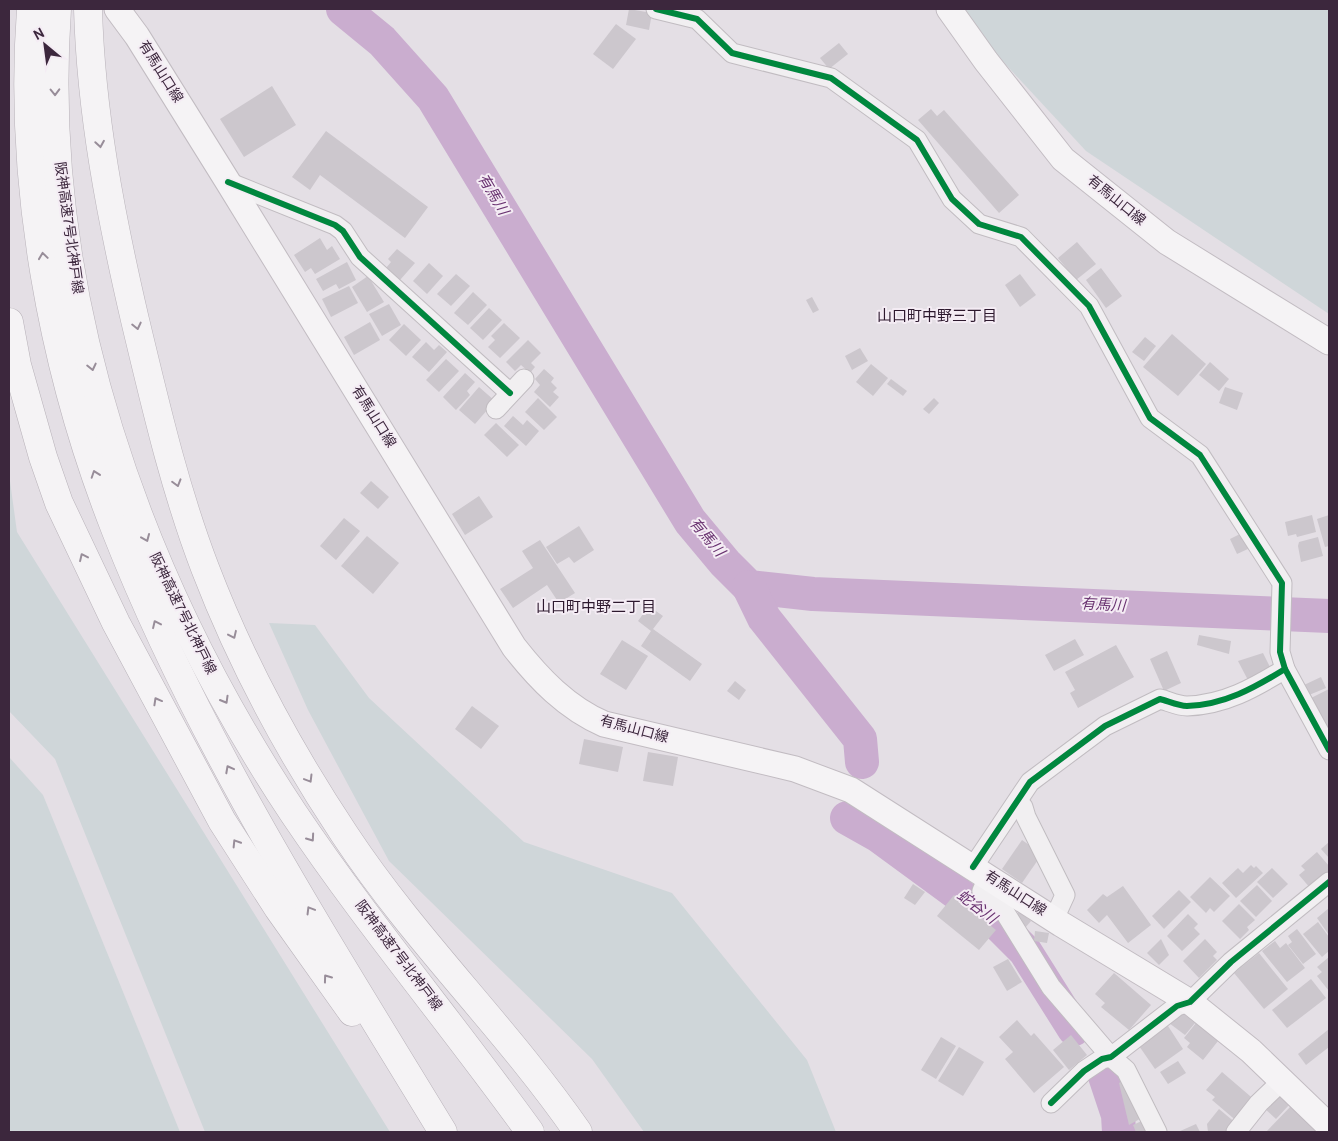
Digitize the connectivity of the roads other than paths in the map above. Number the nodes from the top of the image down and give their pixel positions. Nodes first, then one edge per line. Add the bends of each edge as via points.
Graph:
1 (30, 9) edge
2 (57, 9) edge
3 (88, 9) edge
4 (117, 9) edge
5 (656, 9) edge
6 (949, 9) edge
7 (228, 182) junction
8 (9, 322) edge
9 (1329, 342) edge
10 (524, 380) dead end
11 (510, 393) junction
12 (496, 409) dead end
13 (1282, 661) junction
14 (1329, 750) edge
15 (1018, 801) junction
16 (980, 872) junction
17 (1329, 882) edge
18 (1054, 920) junction
19 (1190, 1002) junction
20 (1111, 1057) junction
21 (1282, 1080) junction
22 (1051, 1103) dead end
23 (1329, 1126) edge
24 (436, 1132) edge
25 (443, 1132) edge
26 (530, 1132) edge
27 (578, 1132) edge
28 (1157, 1132) edge
29 (1236, 1132) edge

25 -> 1 highway, 阪神高速7号北神戸線 via 285,868 184,686 103,494 66,377 50,304 32,160 28,98
2 -> 26 highway, 阪神高速7号北神戸線 via 55,92 58,160 78,302 110,440 169,592 207,668 294,814
3 -> 27 highway via 97,121 126,278 183,504 226,618 270,712 336,820 393,904 538,1076
4 - 7 main road, 有馬山口線
5 - 13 street via 697,19 732,53 831,78 917,140 952,199 979,224 1021,238 1089,306 1150,418 1200,456 1282,583
6 - 9 main road, 有馬山口線 via 1063,159 1167,242
7 - 11 street via 335,225 343,231 360,257 430,309
7 - 16 main road, 有馬山口線 via 514,647 566,702 604,724 795,768 851,790
24 -> 8 highway via 250,866 149,687 59,503 29,412
10 - 11 street
11 - 12 street
13 - 14 street
13 - 15 street via 1251,690 1222,701 1185,706 1160,699 1105,726 1030,782
15 - 16 street
15 - 18 street via 1065,895
16 - 18 main road, 有馬山口線
16 - 20 street via 982,891 1004,911 1051,987
17 - 19 street via 1231,962
18 - 19 main road, 有馬山口線
19 - 20 street via 1177,1006
19 - 21 main road, 有馬山口線
20 - 22 street via 1084,1071
20 - 28 street via 1126,1070
21 - 23 main road, 有馬山口線
21 - 29 street

